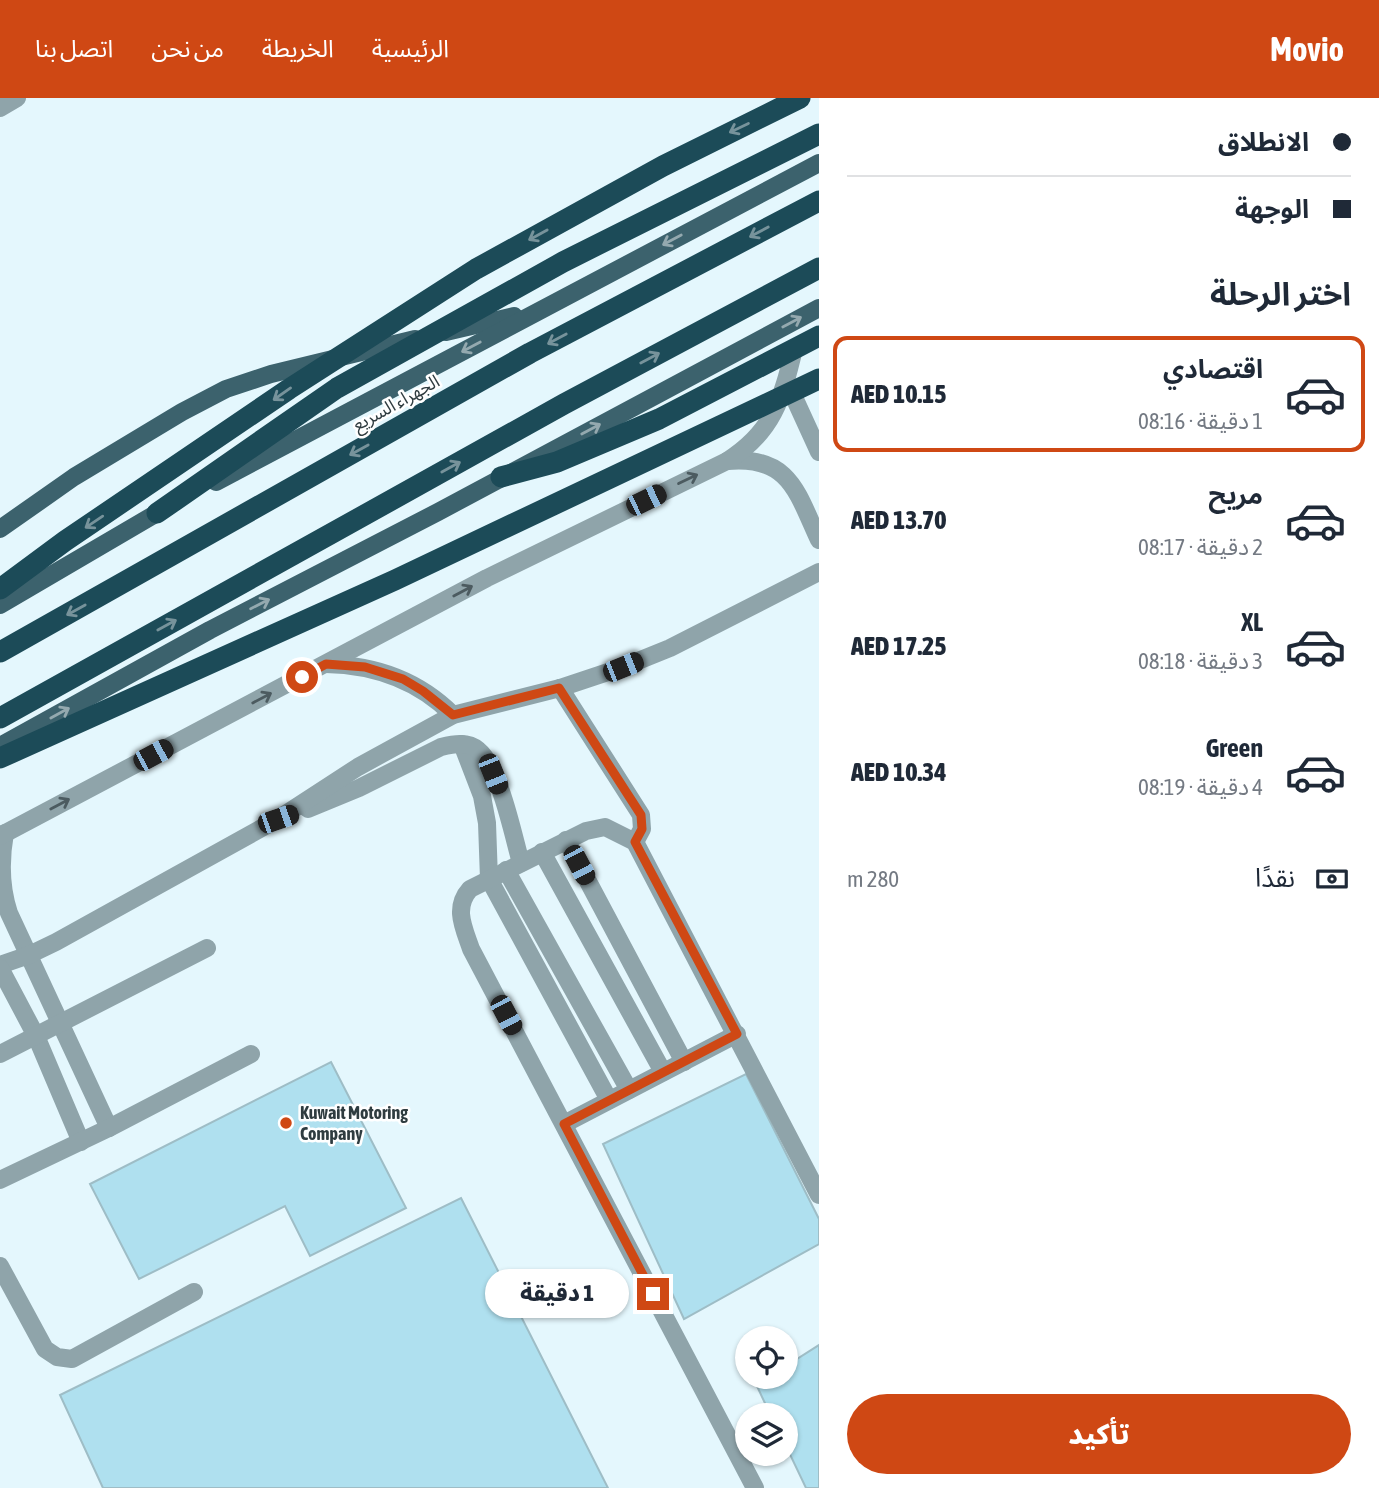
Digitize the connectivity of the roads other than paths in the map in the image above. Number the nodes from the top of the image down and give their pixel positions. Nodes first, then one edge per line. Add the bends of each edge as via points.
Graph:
1 (18, 98) edge
2 (800, 98) edge
3 (0, 108) edge
4 (819, 134) edge
5 (819, 163) edge
6 (819, 201) edge
7 (819, 268) edge
8 (819, 307) edge
9 (541, 309) junction
10 (819, 336) edge
11 (794, 349) junction
12 (819, 379) edge
13 (786, 381) junction
14 (819, 452) edge
15 (727, 461) junction
16 (501, 477) junction
17 (156, 513) junction
18 (0, 529) edge
19 (819, 540) edge
20 (819, 572) edge
21 (0, 589) edge
22 (0, 605) edge
23 (0, 652) edge
24 (326, 664) junction
25 (559, 688) junction
26 (453, 715) junction
27 (0, 718) edge
28 (462, 744) junction
29 (0, 746) edge
30 (0, 758) edge
31 (278, 819) junction
32 (3, 834) edge
33 (566, 840) junction
34 (635, 842) junction
35 (542, 852) junction
36 (514, 866) junction
37 (489, 878) junction
38 (207, 948) dead end
39 (29, 955) junction
40 (0, 966) edge
41 (61, 1023) junction
42 (737, 1034) junction
43 (36, 1036) junction
44 (0, 1054) edge
45 (251, 1054) dead end
46 (684, 1062) junction
47 (663, 1072) junction
48 (629, 1090) junction
49 (609, 1100) junction
50 (564, 1124) junction
51 (109, 1128) junction
52 (80, 1142) junction
53 (0, 1180) edge
54 (819, 1195) edge
55 (0, 1266) edge
56 (194, 1292) dead end
57 (755, 1488) edge

1 - 3 lane
2 -> 21 highway via 663,166 476,269 289,389
4 - 17 highway via 563,262 337,388
5 -> 9 main road, الجهراء السريع
6 -> 23 highway, الجهراء السريع via 530,353
27 -> 7 highway via 564,404
16 -> 8 main road
9 -> 17 main road, الجهراء السريع
9 - 18 main road via 226,389 74,477
10 - 11 highway
11 - 13 lane
11 - 16 highway via 659,419 557,462
12 - 30 highway via 396,580
13 - 14 lane
13 - 15 lane via 764,430
15 - 19 lane via 768,465 792,482
24 -> 15 lane via 487,578
29 -> 16 main road
17 - 22 main road, الجهراء السريع
20 - 25 lane via 670,648
24 - 26 lane via 365,667 403,679
32 -> 24 lane
25 - 26 lane
25 - 34 lane via 641,815 642,829
26 - 31 lane via 358,767
28 - 31 lane via 441,747 359,789
28 - 36 lane via 479,750 493,774 502,796
28 - 37 lane via 482,796
31 - 39 lane
32 - 39 lane via 4,898
33 - 34 lane via 605,827
33 - 35 lane
33 - 46 lane
34 - 42 lane
35 - 36 lane
35 - 47 lane
36 - 37 lane
36 - 48 lane
37 - 49 lane
37 - 50 lane via 462,898 461,920 471,950
38 - 41 lane
39 - 40 lane
39 - 41 lane
40 - 43 lane
41 - 43 lane
41 - 51 lane
42 - 46 lane
42 - 54 lane
43 - 44 lane
43 - 52 lane
45 - 51 lane
46 - 47 lane
47 - 48 lane
48 - 49 lane
49 - 50 lane
50 - 57 lane
51 - 52 lane
52 - 53 lane
55 - 56 lane via 44,1349 57,1357 72,1359

